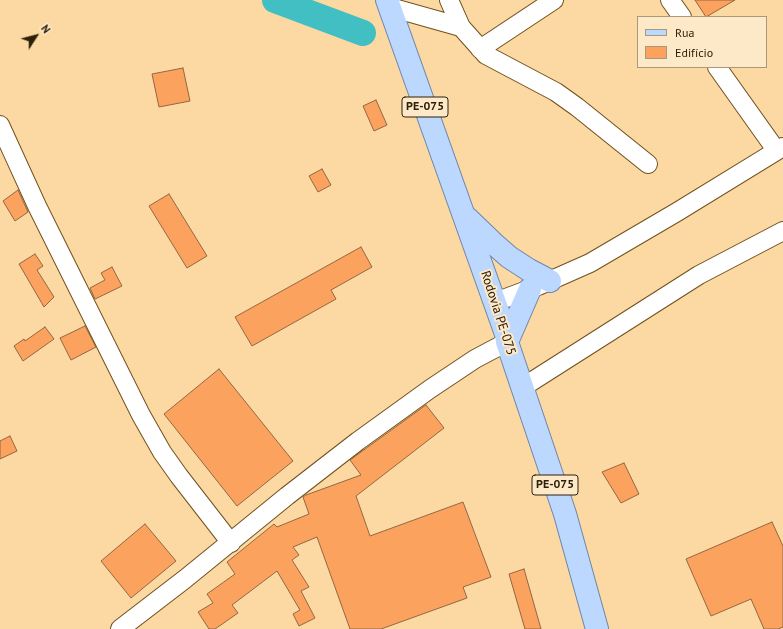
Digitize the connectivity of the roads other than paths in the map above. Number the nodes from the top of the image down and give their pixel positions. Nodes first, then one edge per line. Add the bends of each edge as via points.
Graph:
1 (449, 0) edge
2 (554, 0) edge
3 (670, 0) edge
4 (388, 3) edge
5 (681, 16) edge
6 (461, 26) junction
7 (480, 49) junction
8 (718, 68) edge
9 (0, 125) edge
10 (780, 149) edge
11 (648, 164) dead end
12 (464, 214) junction
13 (783, 231) edge
14 (540, 285) junction
15 (495, 302) junction
16 (507, 342) junction
17 (523, 387) junction
18 (231, 543) junction
19 (120, 629) edge
20 (597, 629) edge

1 - 6 street
2 - 7 street
3 - 5 street
4 - 6 street
4 - 12 main road, Rodovia PE-075 / PE-075
6 - 7 street
7 - 11 street via 556,92
8 - 10 street
9 - 18 street via 141,415 162,452
10 - 14 street via 590,263
12 - 14 main road via 509,257 529,270
12 - 15 main road, Rodovia PE-075 / PE-075
13 - 17 street via 699,275
14 - 15 street
14 - 16 main road
15 - 16 main road, Rodovia PE-075 / PE-075
16 - 17 main road, Rodovia PE-075 / PE-075
16 - 18 street via 475,359 404,408 287,496
17 - 20 main road, Rodovia PE-075 / PE-075 via 565,514
18 - 19 street

